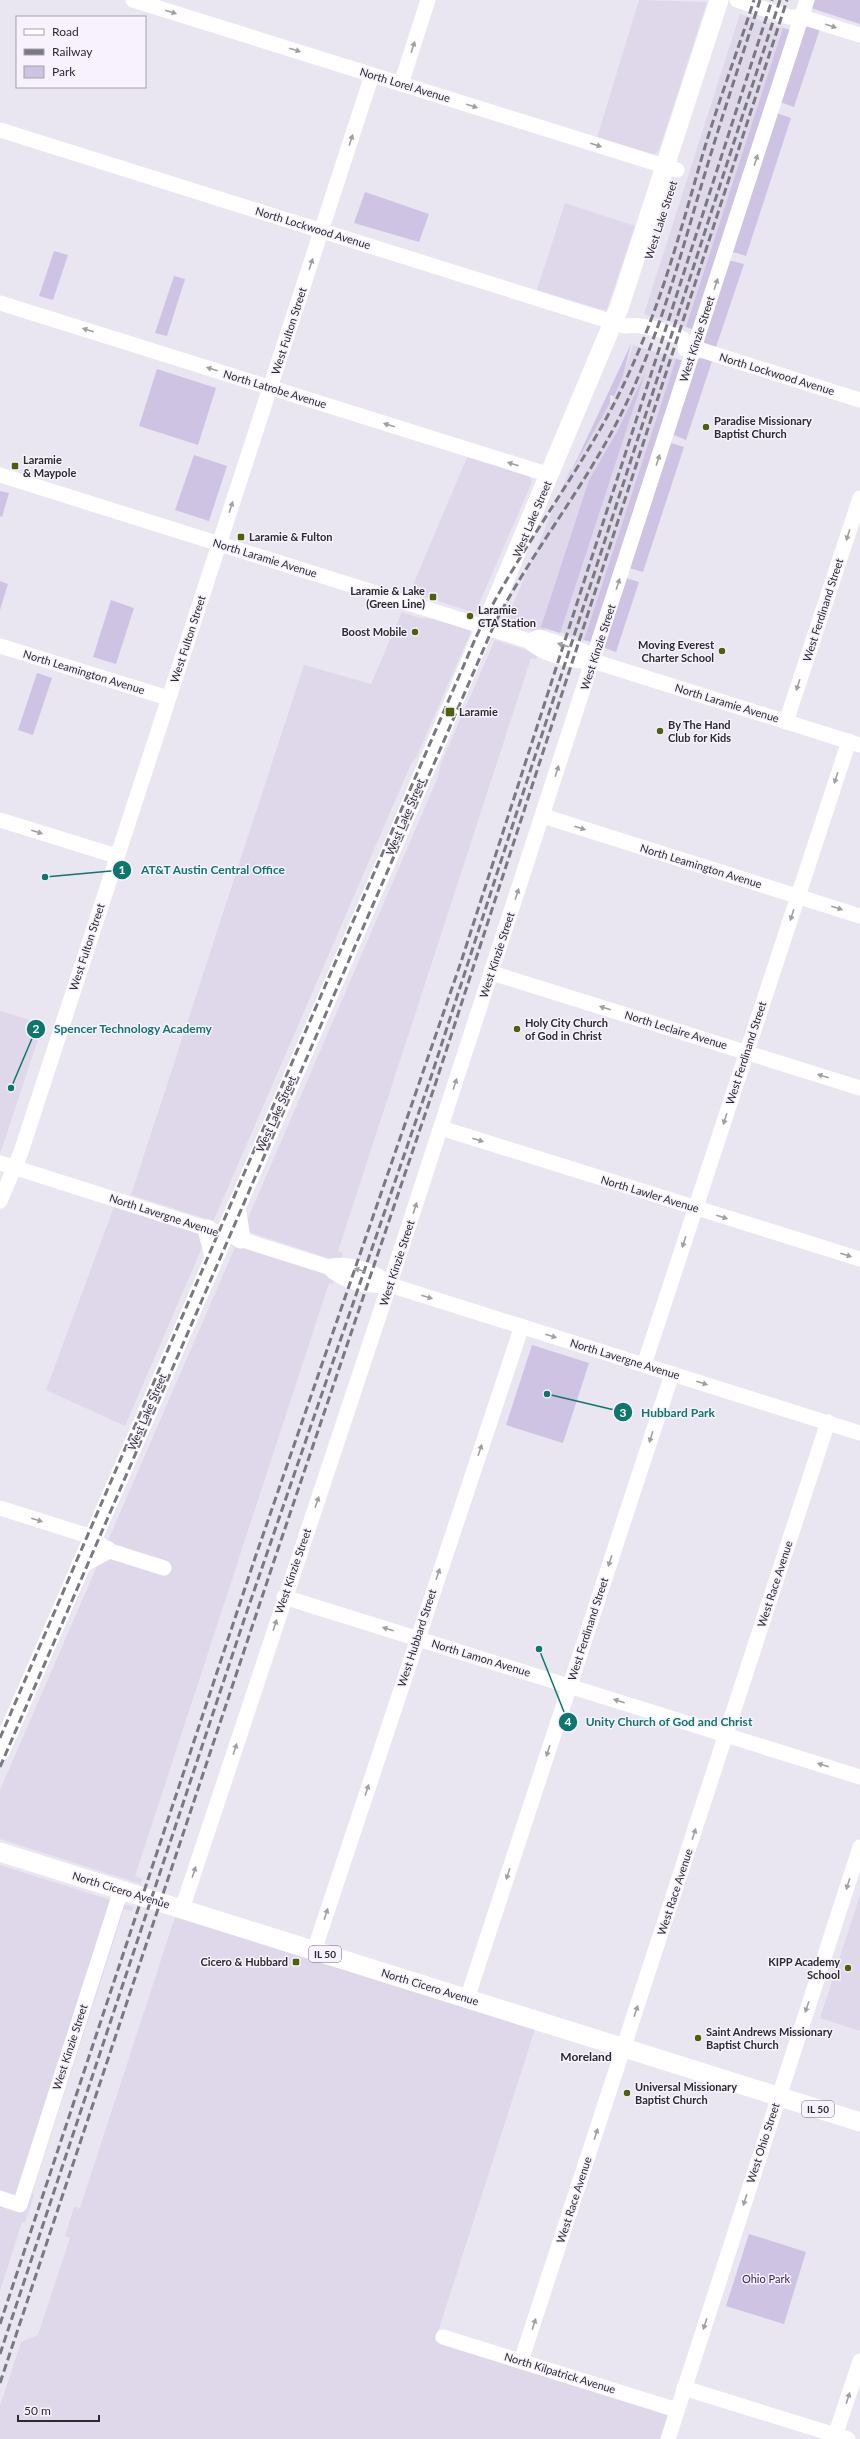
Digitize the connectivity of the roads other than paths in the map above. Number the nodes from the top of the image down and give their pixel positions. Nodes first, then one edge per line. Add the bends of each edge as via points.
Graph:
1 (134, 0) edge
2 (428, 0) edge
3 (719, 0) edge
4 (732, 0) edge
5 (737, 0) edge
6 (767, 0) edge
7 (807, 0) edge
8 (802, 17) junction
9 (860, 35) edge
10 (372, 75) junction
11 (401, 84) junction
12 (0, 130) edge
13 (672, 168) junction
14 (322, 231) junction
15 (0, 303) edge
16 (619, 324) junction
17 (695, 348) junction
18 (271, 388) junction
19 (860, 400) edge
20 (0, 475) edge
21 (550, 475) junction
22 (860, 498) edge
23 (219, 544) junction
24 (486, 628) junction
25 (0, 646) edge
26 (593, 661) junction
27 (168, 698) junction
28 (786, 722) junction
29 (854, 743) edge
30 (543, 816) junction
31 (0, 820) edge
32 (116, 856) junction
33 (798, 896) junction
34 (860, 916) edge
35 (492, 972) junction
36 (746, 1052) junction
37 (860, 1088) edge
38 (441, 1128) junction
39 (7, 1165) edge
40 (254, 1166) junction
41 (0, 1201) edge
42 (696, 1208) junction
43 (224, 1234) junction
44 (860, 1259) edge
45 (390, 1285) junction
46 (197, 1297) junction
47 (522, 1326) junction
48 (644, 1365) junction
49 (672, 1374) junction
50 (828, 1422) junction
51 (860, 1433) edge
52 (0, 1508) edge
53 (92, 1538) junction
54 (107, 1550) junction
55 (81, 1564) junction
56 (164, 1568) dead end
57 (284, 1597) junction
58 (417, 1638) junction
59 (569, 1686) junction
60 (726, 1735) junction
61 (0, 1752) edge
62 (860, 1777) edge
63 (860, 1847) edge
64 (0, 1852) edge
65 (121, 1890) junction
66 (182, 1909) junction
67 (314, 1951) junction
68 (467, 1999) junction
69 (624, 2048) junction
70 (778, 2096) junction
71 (860, 2122) edge
72 (0, 2198) edge
73 (443, 2337) dead end
74 (522, 2361) junction
75 (860, 2361) edge
76 (684, 2388) junction
77 (677, 2410) junction
78 (839, 2438) edge
79 (668, 2439) edge

1 -> 10 street, North Lorel Avenue
11 -> 2 street
3 - 13 main road, West Lake Street
4 - 13 main road, West Lake Street
5 - 8 street via 789,17
6 - 8 street via 792,8
7 - 8 street, West Kinzie Street
8 -> 9 street
17 -> 8 street, West Kinzie Street
10 - 11 street, North Lorel Avenue
14 -> 10 street, West Fulton Street
11 -> 13 street, North Lorel Avenue
12 - 14 street, North Lockwood Avenue
13 - 16 main road, West Lake Street
14 - 16 street, North Lockwood Avenue
18 -> 14 street, West Fulton Street
18 -> 15 street, North Latrobe Avenue
16 - 17 street, North Lockwood Avenue via 634,333 684,349
16 - 21 main road, West Lake Street via 555,458
17 - 19 street, North Lockwood Avenue
26 -> 17 street, West Kinzie Street
21 -> 18 street, North Latrobe Avenue
23 -> 18 street, West Fulton Street
20 - 23 street, North Laramie Avenue
21 - 24 main road, West Lake Street
22 -> 28 street, West Ferdinand Street
23 - 24 street, North Laramie Avenue
23 - 27 street, West Fulton Street
24 - 26 street, North Laramie Avenue via 529,641 535,648 580,662
24 - 40 main road, West Lake Street
25 - 27 street, North Leamington Avenue
26 - 28 street, North Laramie Avenue
30 -> 26 street, West Kinzie Street
27 - 32 street, West Fulton Street
28 - 29 street, North Laramie Avenue
29 -> 33 street, West Ferdinand Street
30 -> 33 street, North Leamington Avenue
35 -> 30 street, West Kinzie Street
31 -> 32 street
32 - 39 street, West Fulton Street via 21,1152
33 -> 34 street, North Leamington Avenue
33 -> 36 street, West Ferdinand Street
36 -> 35 street, North Leclaire Avenue
38 -> 35 street, West Kinzie Street
37 -> 36 street, North Leclaire Avenue
36 -> 42 street, West Ferdinand Street
38 -> 42 street, North Lawler Avenue
45 -> 38 street, West Kinzie Street
39 - 41 street, West Fulton Street
39 - 43 street, North Lavergne Avenue
40 - 43 main road, West Lake Street
40 - 43 main road via 238,1176
42 -> 44 street, North Lawler Avenue
42 -> 48 street, West Ferdinand Street
43 - 45 street, North Lavergne Avenue via 328,1267 336,1275 375,1287
43 - 46 main road, West Lake Street
43 - 46 main road via 212,1290
45 -> 47 street, North Lavergne Avenue
57 -> 45 street, West Kinzie Street
46 - 53 main road, West Lake Street
47 -> 48 street, North Lavergne Avenue
58 -> 47 street, West Hubbard Street
48 - 49 street, North Lavergne Avenue
49 -> 50 street, North Lavergne Avenue
49 -> 59 street, West Ferdinand Street
50 - 51 street, North Lavergne Avenue
50 - 60 street, West Race Avenue
52 -> 53 street
53 - 54 street
53 - 55 main road, West Lake Street
54 - 55 main road
54 - 56 street
55 - 61 main road, West Lake Street
58 -> 57 street, North Lamon Avenue
66 -> 57 street, West Kinzie Street
58 - 59 street, North Lamon Avenue
67 -> 58 street, West Hubbard Street
60 -> 59 street, North Lamon Avenue
59 -> 68 street, West Ferdinand Street
62 -> 60 street, North Lamon Avenue
69 -> 60 street, West Race Avenue
63 -> 70 street, West Ohio Street
64 - 65 main road, North Cicero Avenue / IL 50
65 - 66 main road, North Cicero Avenue / IL 50
65 - 72 street, West Kinzie Street via 20,2205
66 - 67 main road, North Cicero Avenue / IL 50
67 - 68 main road, North Cicero Avenue / IL 50
68 - 69 main road, North Cicero Avenue / IL 50
69 - 70 main road, North Cicero Avenue / IL 50
74 -> 69 street, West Race Avenue
70 - 71 main road, North Cicero Avenue / IL 50
70 -> 76 street, West Ohio Street
73 - 74 street, North Kilpatrick Avenue
74 - 77 street, North Kilpatrick Avenue
78 -> 75 street
76 - 77 street, West Ohio Street
76 - 78 street
77 - 79 street, West Ohio Street

